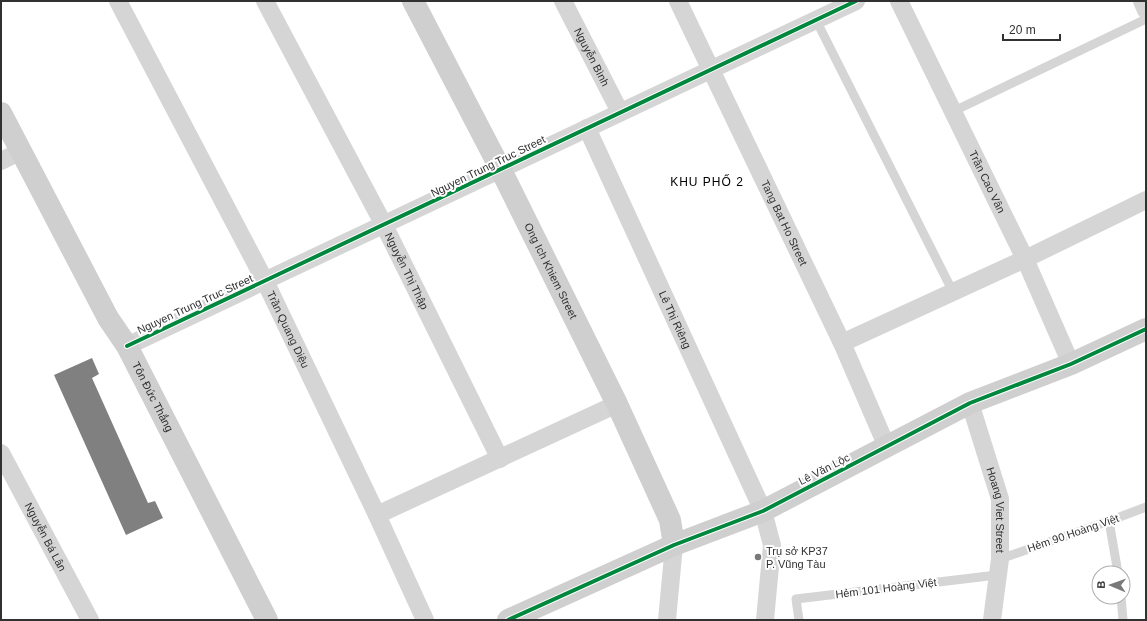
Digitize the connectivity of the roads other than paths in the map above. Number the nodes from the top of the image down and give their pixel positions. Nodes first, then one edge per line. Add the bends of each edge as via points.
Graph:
1 (118, 1) edge
2 (265, 1) edge
3 (413, 1) edge
4 (563, 1) edge
5 (678, 1) edge
6 (856, 1) edge
7 (899, 1) edge
8 (1142, 1) edge
9 (1146, 10) edge
10 (1146, 19) edge
11 (816, 20) junction
12 (710, 70) junction
13 (620, 112) junction
14 (952, 112) junction
15 (1, 113) edge
16 (587, 128) junction
17 (21, 151) junction
18 (1, 161) edge
19 (501, 170) junction
20 (1146, 200) edge
21 (384, 225) junction
22 (1025, 259) junction
23 (265, 281) junction
24 (953, 292) junction
25 (1146, 329) edge
26 (842, 343) junction
27 (127, 346) junction
28 (1071, 364) junction
29 (970, 403) junction
30 (616, 404) junction
31 (887, 447) junction
32 (1, 453) edge
33 (500, 459) junction
34 (1146, 506) edge
35 (763, 511) junction
36 (377, 515) junction
37 (1109, 521) junction
38 (674, 546) junction
39 (1117, 565) edge
40 (999, 567) junction
41 (1122, 605) edge
42 (90, 620) edge
43 (267, 620) edge
44 (425, 620) edge
45 (508, 620) edge
46 (667, 620) edge
47 (765, 620) edge
48 (799, 620) edge
49 (992, 620) edge
50 (1123, 620) edge

1 - 23 street, Trần Quang Diệu
2 - 21 street, Nguyễn Thị Thập
3 - 19 street, Ong Ich Khiem Street
4 - 13 street, Nguyễn Bình
5 - 12 street, Tang Bat Ho Street
6 - 11 street, Nguyen Trung Truc Street
7 - 14 street, Trần Cao Vân
8 - 9 street
10 - 14 lane
11 - 12 street, Nguyen Trung Truc Street
11 - 24 lane
12 - 13 street, Nguyen Trung Truc Street
12 - 26 street, Tang Bat Ho Street
13 - 16 street, Nguyen Trung Truc Street
14 - 22 street, Trần Cao Vân
15 - 17 street, Tôn Đức Thắng
16 - 19 street, Nguyen Trung Truc Street
16 - 35 street, Lê Thị Riêng
17 - 18 street
17 - 27 street, Tôn Đức Thắng via 108,318
19 - 21 street, Nguyen Trung Truc Street
19 - 30 street, Ong Ich Khiem Street
20 - 22 street
21 - 23 street, Nguyen Trung Truc Street
21 - 33 street, Nguyễn Thị Thập
22 - 24 street
22 - 28 street, Trần Cao Vân
23 - 27 street, Nguyen Trung Truc Street
23 - 36 street, Trần Quang Diệu
24 - 26 street
25 - 28 street, Lê Văn Lộc
26 - 31 street, Tang Bat Ho Street
27 - 43 street, Tôn Đức Thắng
28 - 29 street, Lê Văn Lộc
29 - 31 street, Lê Văn Lộc
29 - 40 street, Hoang Viet Street via 1000,499 1002,521
30 - 33 street
30 - 38 street, Ong Ich Khiem Street via 670,520
31 - 35 street, Lê Văn Lộc
32 - 42 street, Nguyễn Bá Lân
33 - 36 street
34 - 37 lane, Hẻm 90 Hoàng Việt
35 - 38 street, Lê Văn Lộc
35 - 47 street, Lê Thị Riêng via 772,546
36 - 44 street, Trần Quang Diệu
37 - 39 lane
37 - 40 lane, Hẻm 90 Hoàng Việt
38 - 45 street, Lê Văn Lộc
38 - 46 street
40 - 48 lane, Hẻm 101 Hoàng Việt via 796,599
40 - 49 street, Hoang Viet Street
41 - 50 lane

